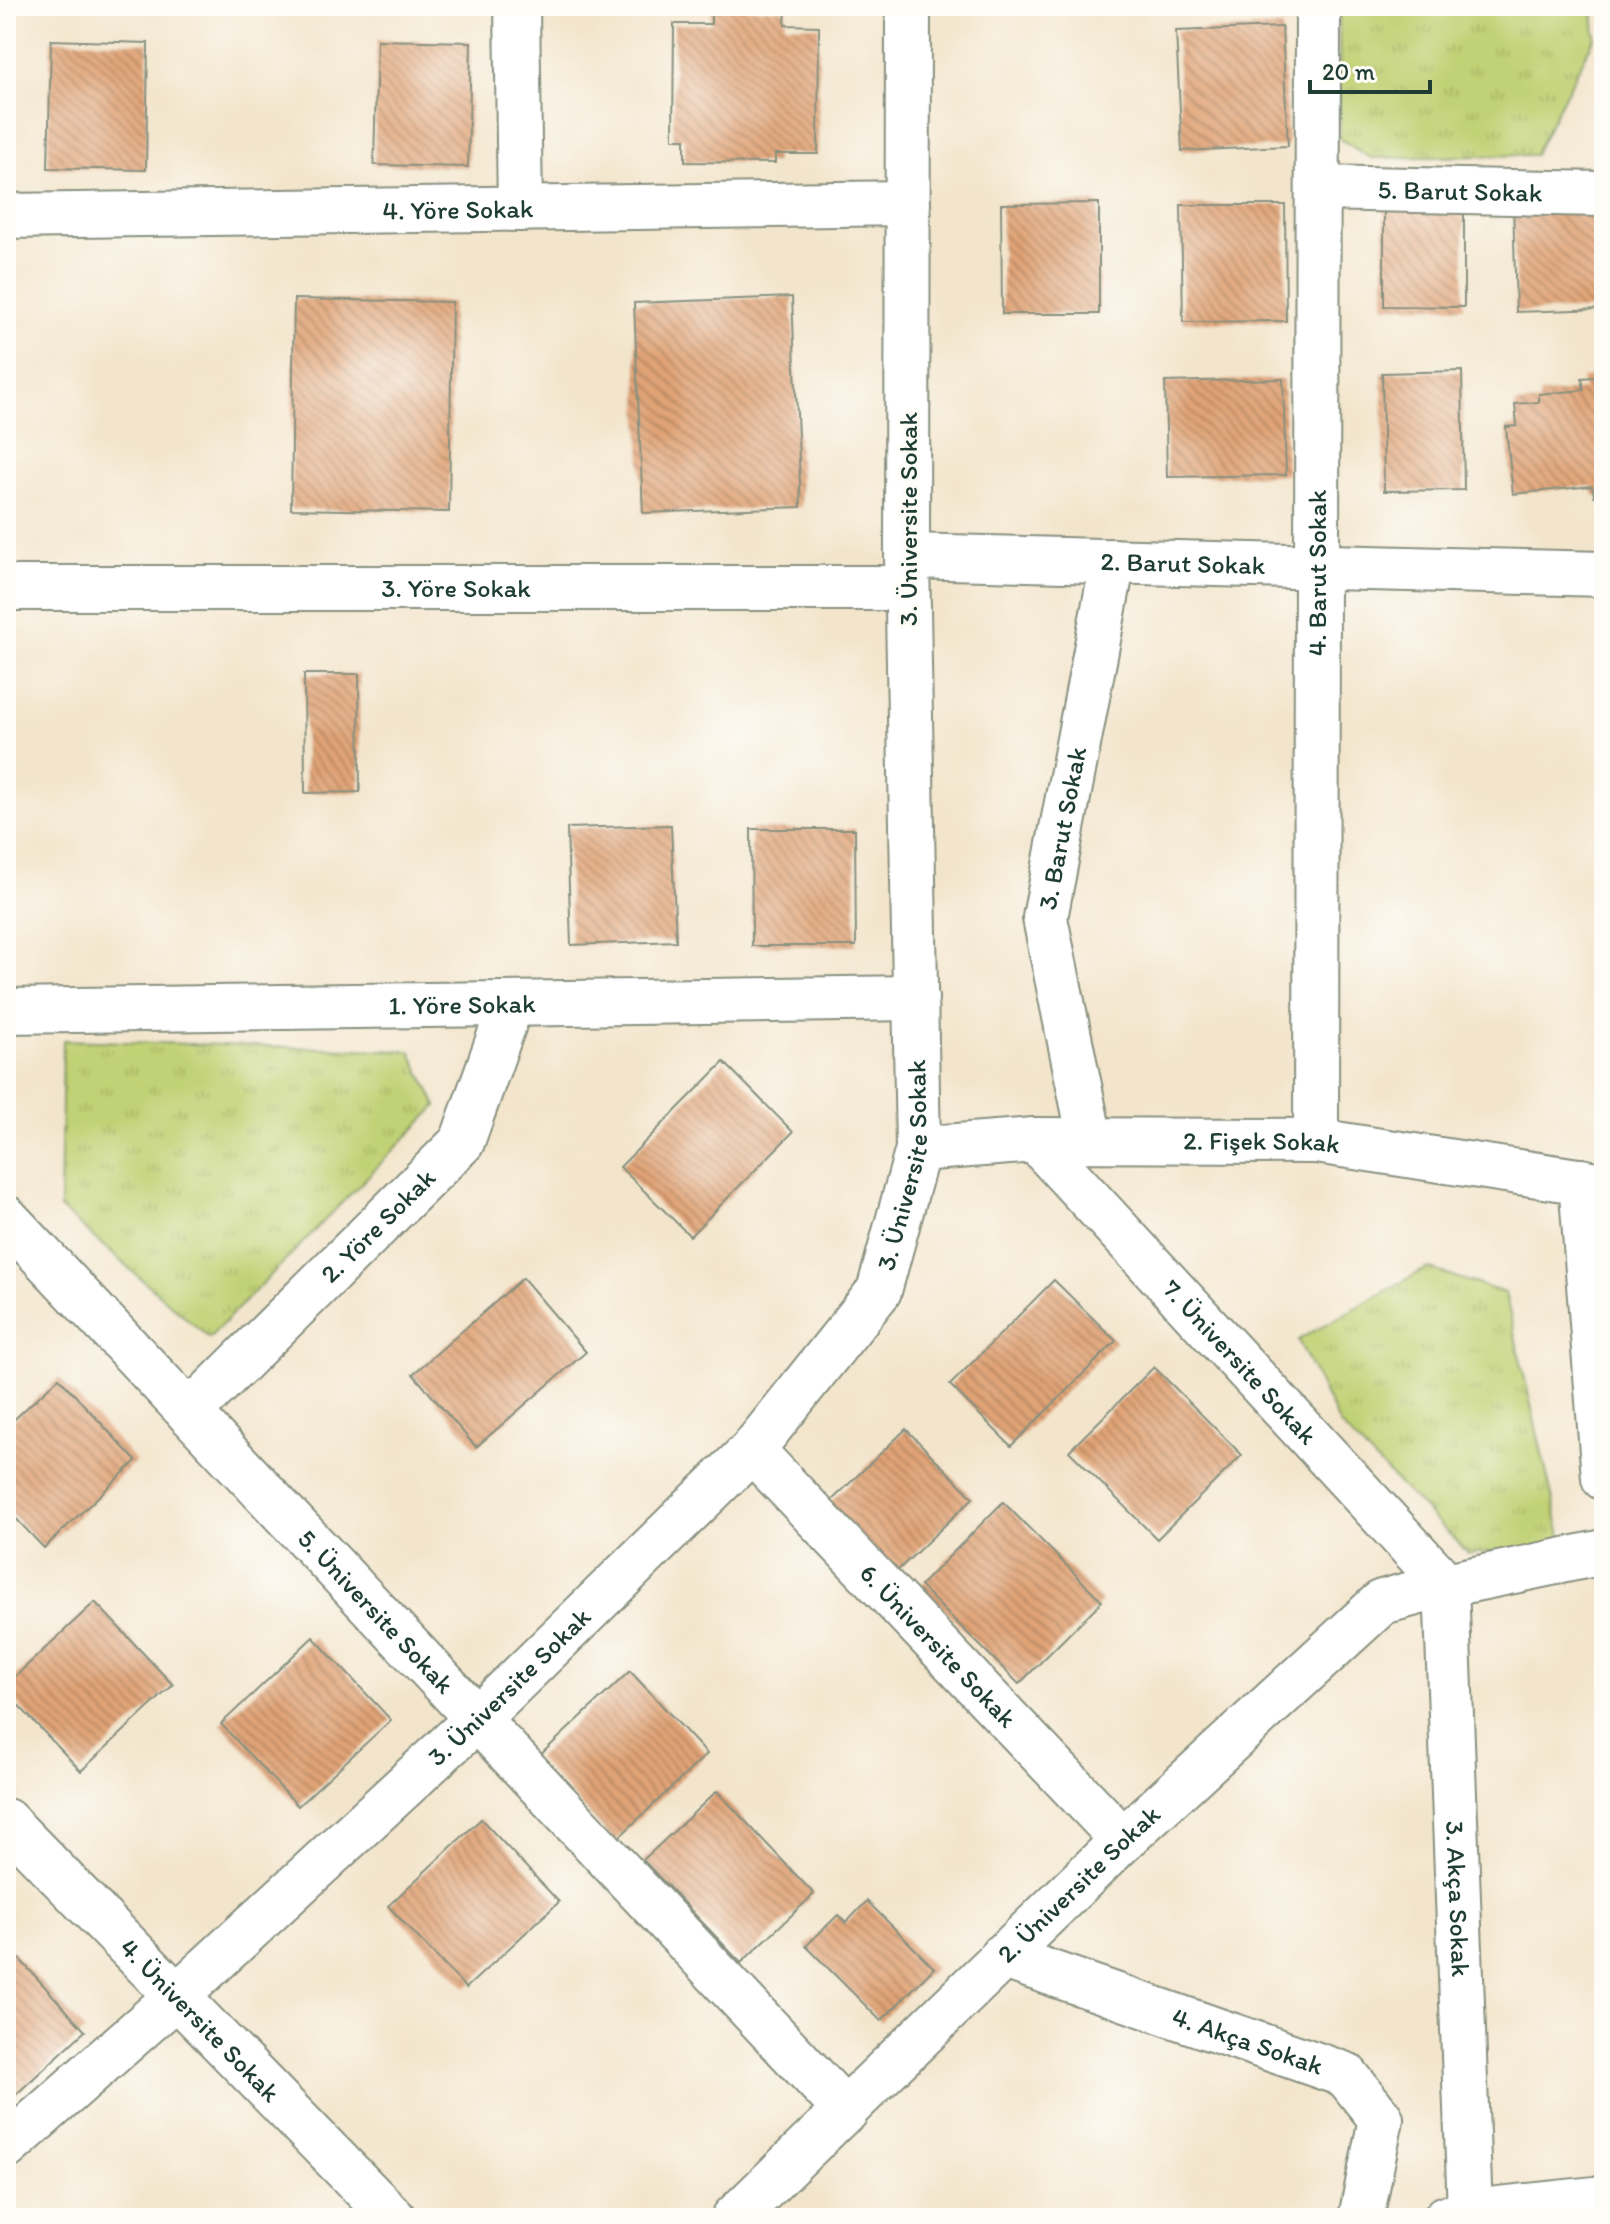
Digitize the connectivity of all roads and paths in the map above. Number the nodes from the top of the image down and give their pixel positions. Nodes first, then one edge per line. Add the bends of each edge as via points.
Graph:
1 (517, 6) edge
2 (908, 6) edge
3 (1318, 6) edge
4 (1318, 188) junction
5 (1604, 194) edge
6 (908, 203) junction
7 (520, 209) junction
8 (6, 216) edge
9 (1113, 561) junction
10 (1317, 567) junction
11 (907, 572) junction
12 (1604, 574) edge
13 (6, 588) edge
14 (916, 998) junction
15 (511, 1004) junction
16 (6, 1011) edge
17 (1035, 1140) junction
18 (1090, 1140) junction
19 (1316, 1141) junction
20 (918, 1149) junction
21 (1592, 1183) edge
22 (6, 1218) edge
23 (189, 1413) junction
24 (752, 1450) junction
25 (1604, 1478) edge
26 (1604, 1552) edge
27 (1446, 1585) junction
28 (477, 1719) junction
29 (6, 1821) edge
30 (1123, 1840) junction
31 (1002, 1956) junction
32 (177, 1996) junction
33 (846, 2111) junction
34 (6, 2147) edge
35 (1604, 2198) edge
36 (1458, 2215) edge
37 (393, 2218) edge
38 (734, 2218) edge
39 (1361, 2218) edge

1 - 7 street
2 - 6 street, 3. Üniversite Sokak
3 - 4 street, 4. Barut Sokak
4 - 5 street, 5. Barut Sokak
4 - 10 street, 4. Barut Sokak
6 - 7 street, 4. Yöre Sokak
6 - 11 street, 3. Üniversite Sokak
7 - 8 street, 4. Yöre Sokak
9 - 10 street, 2. Barut Sokak
9 - 11 street, 2. Barut Sokak
9 - 18 street, 3. Barut Sokak via 1045,918
10 - 12 street, 2. Barut Sokak
10 - 19 street, 4. Barut Sokak
11 - 13 street, 3. Yöre Sokak
11 - 14 street, 3. Üniversite Sokak
14 - 15 street, 1. Yöre Sokak
14 - 20 street, 3. Üniversite Sokak
15 - 16 street, 1. Yöre Sokak
15 - 23 street, 2. Yöre Sokak via 462,1142
17 - 18 street, 2. Fişek Sokak
17 - 20 street, 2. Fişek Sokak
17 - 27 street, 7. Üniversite Sokak
18 - 19 street, 2. Fişek Sokak
19 - 21 street, 2. Fişek Sokak
20 - 24 street, 3. Üniversite Sokak via 879,1291
21 - 25 street
22 - 23 street, 5. Üniversite Sokak
23 - 28 street, 5. Üniversite Sokak
24 - 28 street, 3. Üniversite Sokak
24 - 30 street, 6. Üniversite Sokak
26 - 27 street, 2. Üniversite Sokak
27 - 30 street, 2. Üniversite Sokak via 1382,1602
27 - 36 street, 3. Akça Sokak
28 - 32 street, 3. Üniversite Sokak
28 - 33 street, 5. Üniversite Sokak
29 - 32 street, 4. Üniversite Sokak
30 - 31 street, 2. Üniversite Sokak
31 - 33 street, 2. Üniversite Sokak
31 - 39 street, 4. Akça Sokak via 1346,2075 1381,2119
32 - 34 street, 3. Üniversite Sokak
32 - 37 street, 4. Üniversite Sokak
33 - 38 street, 2. Üniversite Sokak
35 - 36 street

